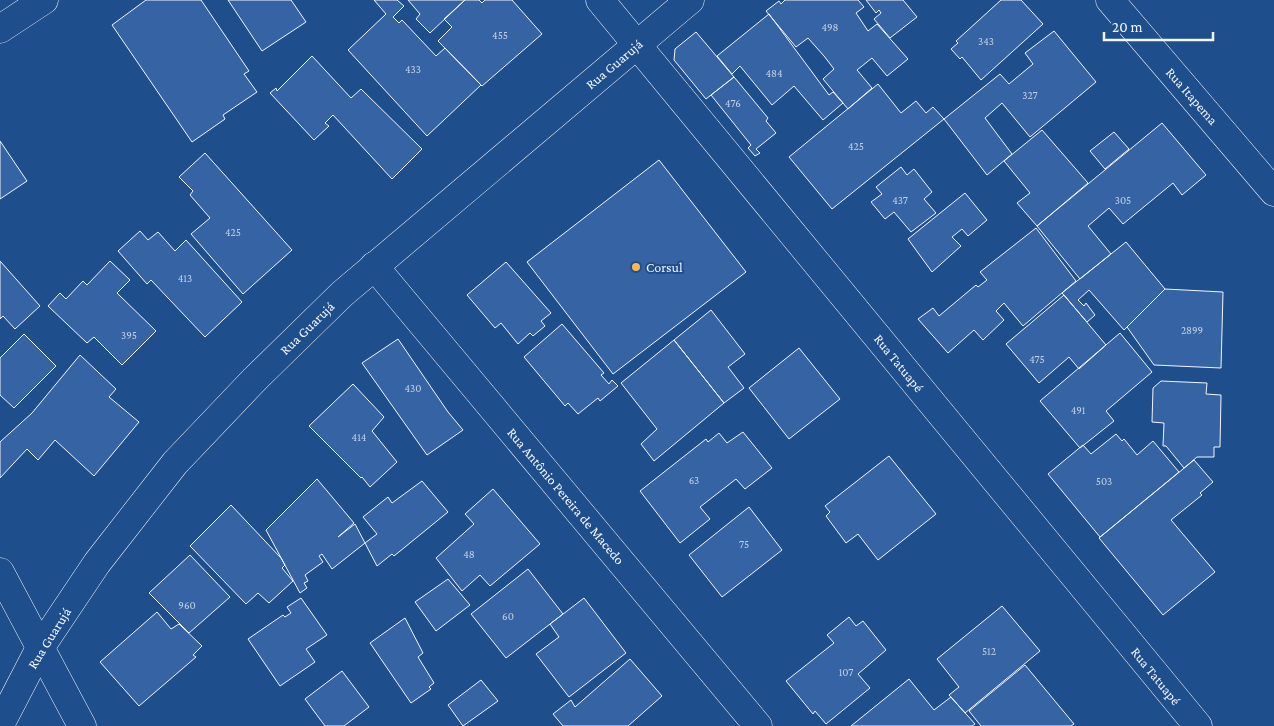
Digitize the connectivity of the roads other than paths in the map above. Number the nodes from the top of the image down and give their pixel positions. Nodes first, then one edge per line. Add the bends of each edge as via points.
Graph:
1 (44, 0) edge
2 (600, 0) edge
3 (690, 0) edge
4 (1110, 0) edge
5 (0, 29) edge
6 (637, 45) junction
7 (1274, 192) edge
8 (374, 266) junction
9 (0, 572) edge
10 (40, 648) junction
11 (0, 725) edge
12 (82, 726) edge
13 (758, 726) edge
14 (1198, 726) edge

1 - 5 street
2 - 6 street, Rua Tatuapé
3 - 6 street, Rua Guarujá
4 - 7 street, Rua Itapema
6 - 8 street, Rua Guarujá
6 - 14 street, Rua Tatuapé
8 - 10 street, Rua Guarujá via 255,379 174,463 97,564
8 - 13 street, Rua Antônio Pereira de Macedo
9 - 10 street
10 - 11 street, Rua Guarujá
10 - 12 street

